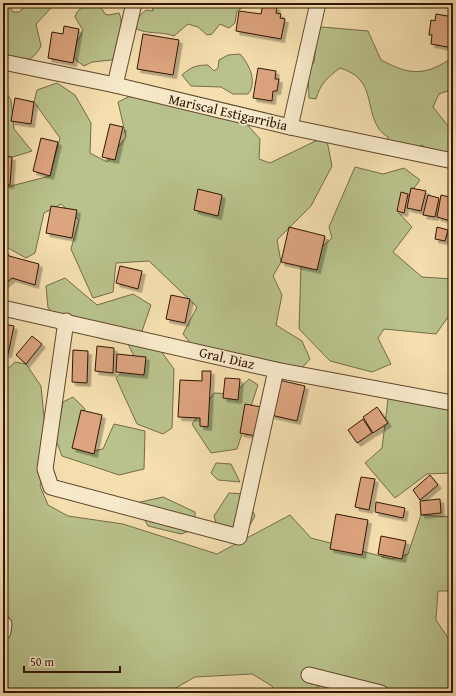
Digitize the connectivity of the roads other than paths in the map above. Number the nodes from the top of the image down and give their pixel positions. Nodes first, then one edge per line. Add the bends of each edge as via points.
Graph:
1 (134, 3) edge
2 (318, 3) edge
3 (3, 62) edge
4 (115, 85) junction
5 (290, 127) junction
6 (453, 161) edge
7 (3, 308) edge
8 (66, 321) junction
9 (276, 370) junction
10 (453, 403) edge
11 (309, 675) dead end
12 (381, 693) edge

1 - 4 street
2 - 5 street
3 - 4 street, Mariscal Estigarribia
4 - 5 street, Mariscal Estigarribia
5 - 6 street, Mariscal Estigarribia
7 - 8 street, Gral. Diaz
8 - 9 street, Gral. Diaz
8 - 9 street via 45,469 51,487 239,537
9 - 10 street, Gral. Diaz
11 - 12 street

